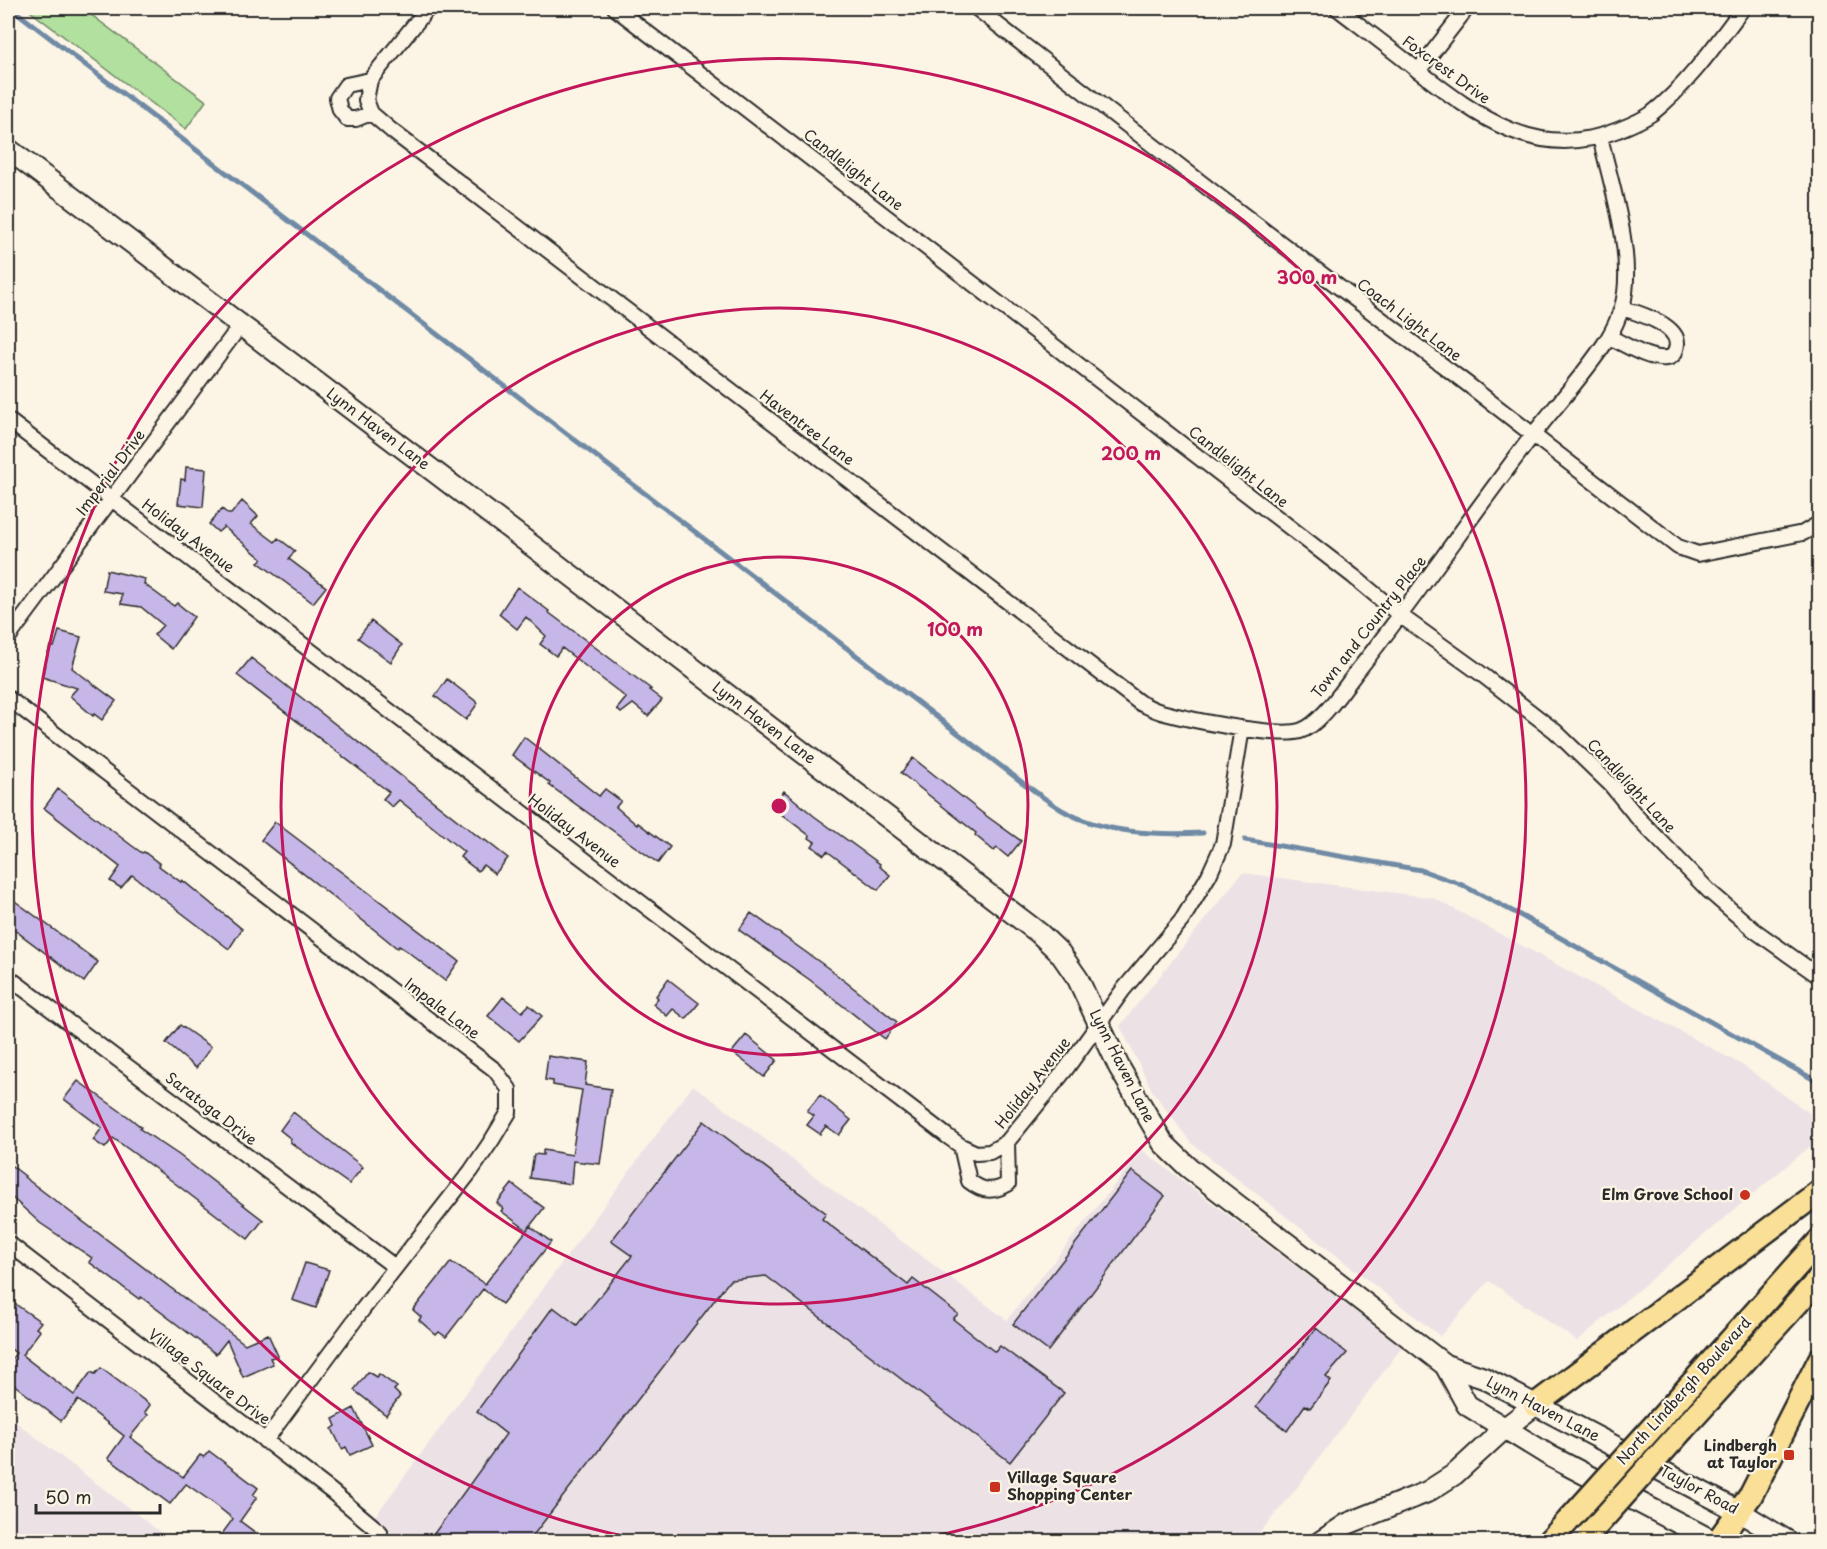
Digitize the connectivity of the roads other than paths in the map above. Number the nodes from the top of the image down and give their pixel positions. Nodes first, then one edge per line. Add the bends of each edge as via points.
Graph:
1 (428, 8) edge
2 (615, 8) edge
3 (976, 8) edge
4 (1337, 8) edge
5 (1467, 8) edge
6 (1743, 8) edge
7 (1418, 71) junction
8 (370, 80) junction
9 (371, 113) junction
10 (1600, 137) junction
11 (8, 149) edge
12 (1622, 308) junction
13 (240, 326) junction
14 (1609, 337) junction
15 (8, 420) edge
16 (1533, 435) junction
17 (112, 500) junction
18 (1820, 524) edge
19 (1401, 616) junction
20 (8, 638) edge
21 (8, 698) edge
22 (1242, 728) junction
23 (8, 977) edge
24 (1820, 977) edge
25 (1099, 1023) junction
26 (1007, 1142) junction
27 (961, 1146) junction
28 (1820, 1191) edge
29 (1820, 1240) edge
30 (8, 1244) edge
31 (395, 1267) junction
32 (1820, 1278) edge
33 (1820, 1359) edge
34 (1445, 1365) junction
35 (1535, 1405) junction
36 (1505, 1428) junction
37 (265, 1440) junction
38 (1639, 1459) joint
39 (1740, 1512) junction
40 (1586, 1537) edge
41 (373, 1542) edge
42 (1320, 1542) edge
43 (1549, 1542) edge
44 (1716, 1542) edge
45 (1789, 1542) edge

1 - 8 street
2 - 19 street, Candlelight Lane
3 - 16 street, Coach Light Lane
4 - 7 street, Foxcrest Drive
5 - 7 street
6 - 10 street, Foxcrest Drive via 1675,93 1649,116
7 - 10 street, Foxcrest Drive via 1477,115 1510,131 1545,140
8 - 9 street via 366,100
8 - 9 street via 346,86 337,98 347,119
9 - 22 street, Haventree Lane via 1140,703 1159,711
10 - 12 street, Town and Country Place via 1626,266
11 - 13 street, Lynn Haven Lane
12 - 14 street, Town and Country Place
12 - 14 street via 1673,332 1677,348 1667,358 1650,356
13 - 17 street, Imperial Drive
13 - 25 street, Lynn Haven Lane via 1039,933 1060,953 1078,979
14 - 16 street, Town and Country Place
15 - 17 street, Holiday Avenue
16 - 18 street, Coach Light Lane via 1678,547 1698,554 1803,533
16 - 19 street, Town and Country Place
17 - 20 street, Imperial Drive
17 - 27 street, Holiday Avenue
19 - 22 street, Town and Country Place via 1316,720 1301,730 1283,733
19 - 24 street, Candlelight Lane via 1555,731 1709,891 1754,930
21 - 31 street, Impala Lane via 495,1070 508,1089 509,1112 492,1140
22 - 25 street via 1223,844 1209,875 1182,920
23 - 31 street, Saratoga Drive
25 - 26 street, Holiday Avenue
25 - 34 street, Lynn Haven Lane via 1119,1067 1163,1143 1188,1167
26 - 27 street, Holiday Avenue via 990,1152 976,1153
26 - 27 street via 1008,1184 998,1190 981,1190 969,1180
28 - 35 main road
29 - 43 main road, North Lindbergh Boulevard, bridge
30 - 37 street, Village Square Drive
31 - 37 street, Impala Lane
32 - 40 main road, North Lindbergh Boulevard, bridge
33 - 39 main road
34 - 35 street, Lynn Haven Lane via 1484,1378
34 - 36 street, Lynn Haven Lane via 1467,1405
35 - 36 street
35 - 38 street, Lynn Haven Lane
36 - 42 street via 1455,1474 1427,1492 1347,1524
36 - 44 street, Lynn Haven Lane via 1550,1456
37 - 41 street, Village Square Drive via 380,1532
38 - 39 street, Taylor Road
39 - 44 main road
39 - 45 street, Taylor Road

